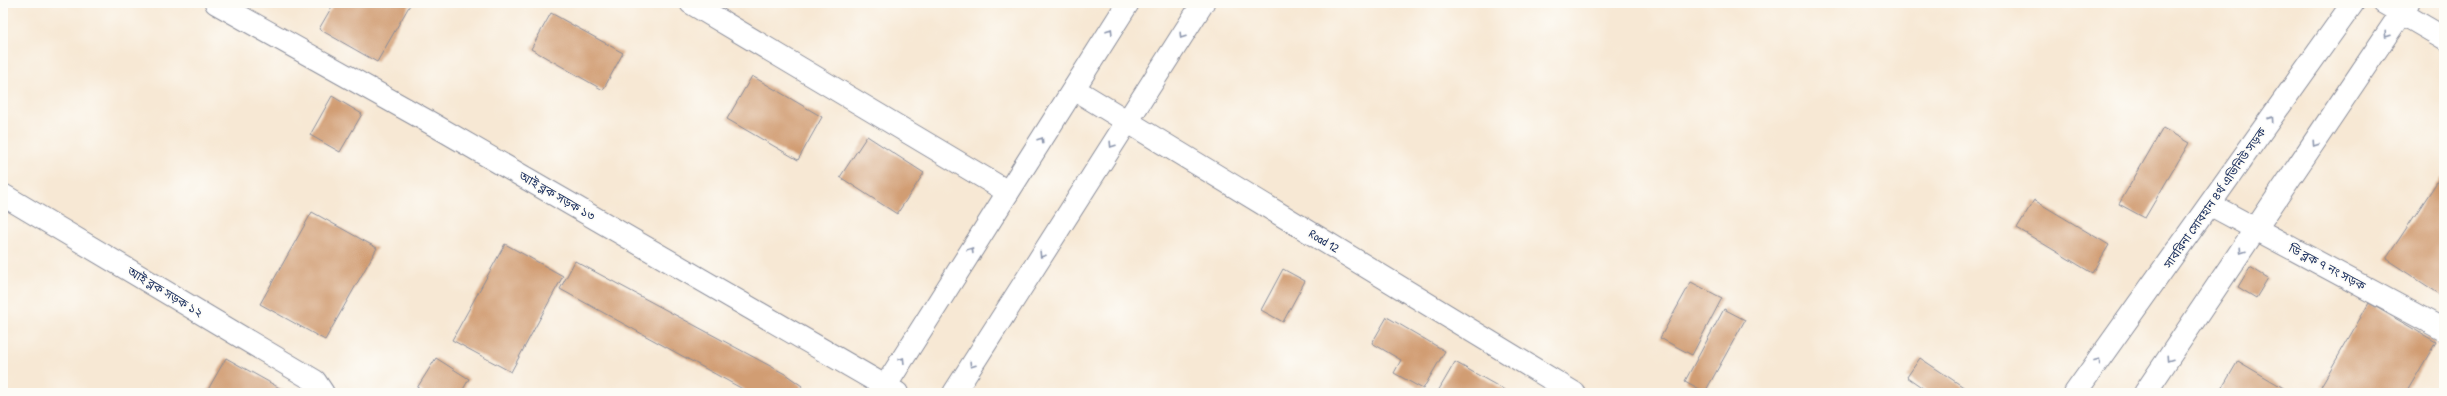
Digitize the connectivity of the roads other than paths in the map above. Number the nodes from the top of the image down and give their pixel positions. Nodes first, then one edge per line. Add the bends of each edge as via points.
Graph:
1 (216, 3) edge
2 (691, 3) edge
3 (1128, 3) edge
4 (1203, 3) edge
5 (2353, 3) edge
6 (2398, 6) edge
7 (2444, 38) edge
8 (1074, 88) junction
9 (1128, 121) junction
10 (1008, 192) junction
11 (3, 195) edge
12 (2211, 205) junction
13 (2257, 230) junction
14 (2444, 330) edge
15 (888, 391) edge
16 (323, 393) edge
17 (954, 393) edge
18 (1574, 393) edge
19 (2075, 393) edge
20 (2145, 393) edge

1 - 15 street, আই ব্লক সড়ক ১৩ via 436,126
2 - 10 street
8 -> 3 street
4 -> 9 street
12 -> 5 street, সাবরিনা সোবহান ৪র্থ এভিনিউ সড়ক
6 - 7 street
6 -> 13 street
8 - 9 street, Road 12
10 -> 8 street
9 -> 17 street
9 - 18 street, Road 12
15 -> 10 street
11 - 16 street, আই ব্লক সড়ক ১২ via 315,381
12 - 13 street, ডি ব্লক ৭ নং সড়ক
19 -> 12 street, সাবরিনা সোবহান ৪র্থ এভিনিউ সড়ক
13 - 14 street, ডি ব্লক ৭ নং সড়ক
13 -> 20 street

